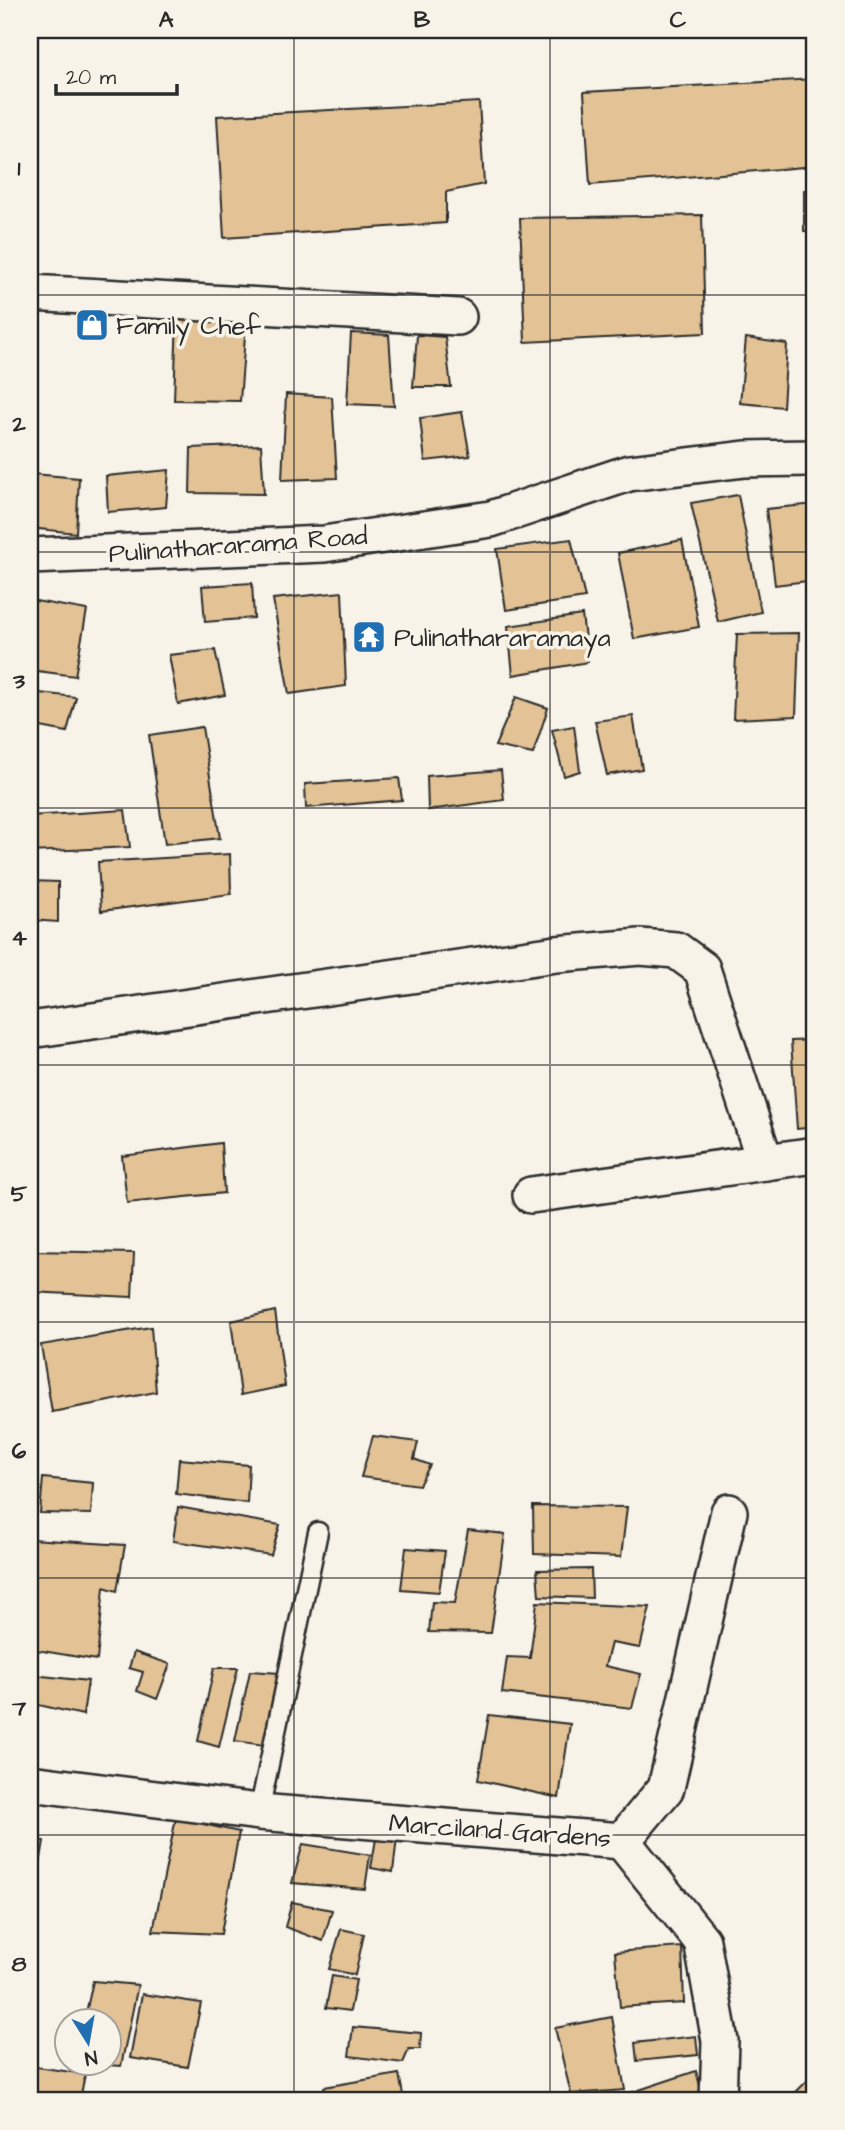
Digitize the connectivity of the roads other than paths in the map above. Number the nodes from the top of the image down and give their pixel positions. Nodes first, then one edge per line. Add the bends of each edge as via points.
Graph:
1 (30, 293) edge
2 (458, 317) dead end
3 (815, 458) edge
4 (30, 556) edge
5 (30, 1030) edge
6 (815, 1155) edge
7 (765, 1162) junction
8 (531, 1195) dead end
9 (729, 1512) dead end
10 (318, 1532) dead end
11 (30, 1783) edge
12 (259, 1812) junction
13 (622, 1841) junction
14 (718, 2100) edge

1 - 2 street
3 - 4 street, Pulinathararama Road via 745,459 629,473 491,519 324,544
5 - 7 street via 556,954 640,947 676,950 702,969
6 - 7 street
7 - 8 street
9 - 13 street, Marciland Gardens via 666,1788
10 - 12 lane
11 - 12 street, Marciland Gardens
12 - 13 street, Marciland Gardens
13 - 14 street via 702,1941 720,2041

